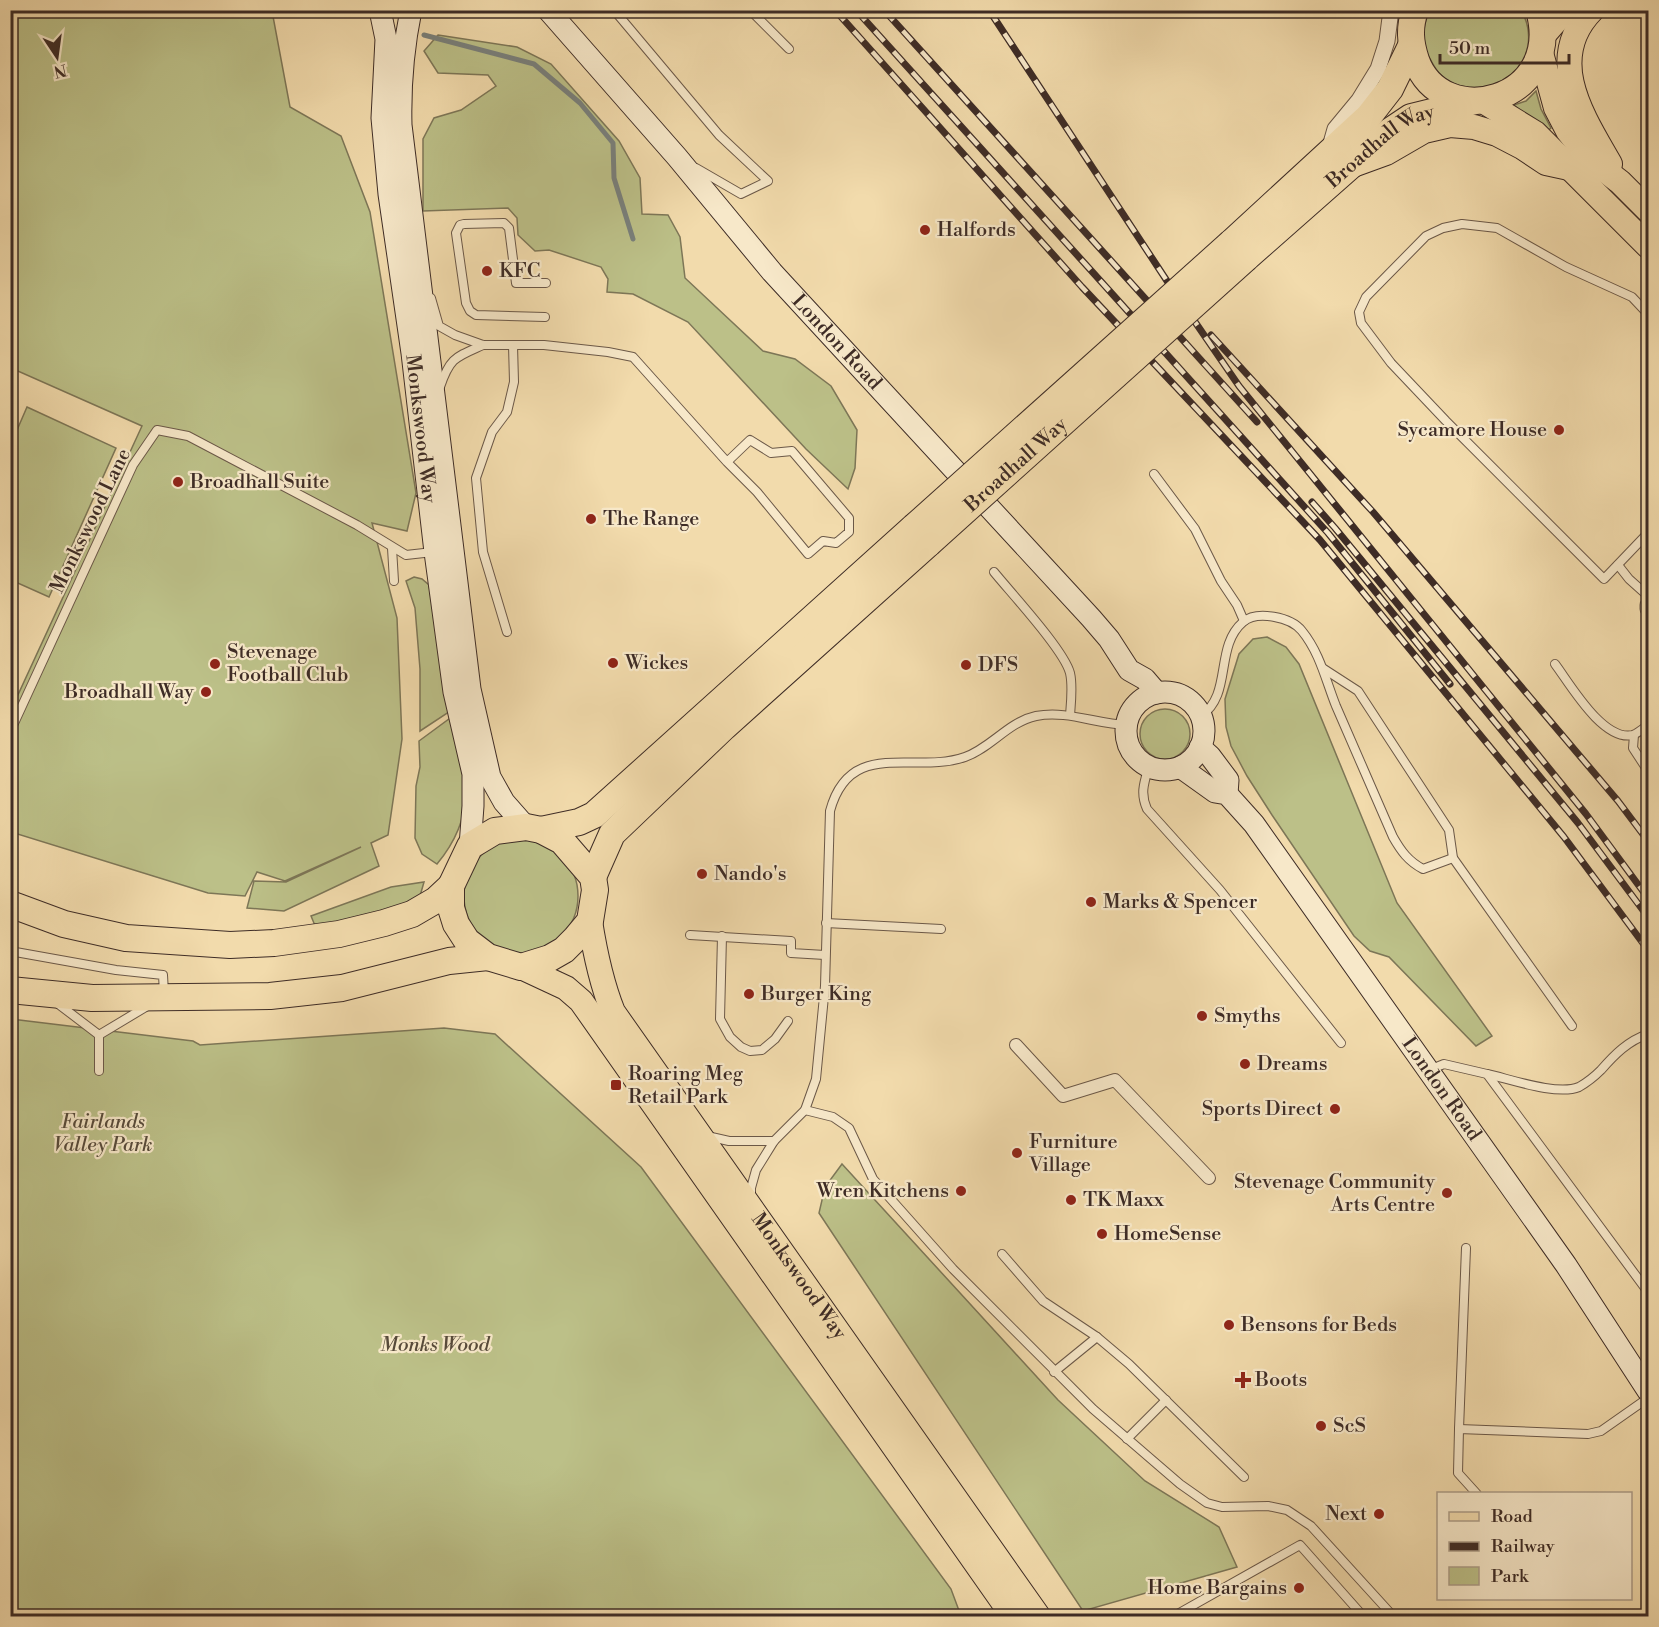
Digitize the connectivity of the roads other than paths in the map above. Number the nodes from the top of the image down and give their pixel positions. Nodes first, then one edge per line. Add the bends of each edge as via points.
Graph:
1 (380, 10) edge
2 (411, 10) edge
3 (548, 10) edge
4 (614, 10) edge
5 (750, 10) edge
6 (1564, 10) edge
7 (1592, 10) edge
8 (1409, 11) edge
9 (1541, 32) edge
10 (1411, 46) junction
11 (789, 49) dead end
12 (1479, 101) junction
13 (677, 157) junction
14 (1337, 161) junction
15 (1569, 168) junction
16 (1620, 182) junction
17 (1648, 210) edge
18 (1648, 246) edge
19 (417, 248) junction
20 (546, 283) dead end
21 (1648, 314) edge
22 (545, 318) dead end
23 (483, 345) junction
24 (513, 345) junction
25 (435, 400) junction
26 (727, 462) junction
27 (1154, 474) dead end
28 (1648, 533) edge
29 (922, 535) junction
30 (392, 548) junction
31 (435, 552) junction
32 (1618, 565) junction
33 (994, 572) dead end
34 (394, 581) dead end
35 (1648, 596) edge
36 (1244, 621) junction
37 (507, 632) dead end
38 (1556, 664) dead end
39 (1324, 669) junction
40 (1129, 670) junction
41 (1157, 693) junction
42 (1070, 715) junction
43 (1201, 716) junction
44 (1129, 719) junction
45 (1648, 725) edge
46 (10, 732) edge
47 (1634, 735) junction
48 (1200, 747) junction
49 (1149, 766) junction
50 (1180, 767) junction
51 (1648, 771) edge
52 (1227, 794) junction
53 (533, 828) junction
54 (470, 846) junction
55 (1453, 858) junction
56 (593, 877) junction
57 (451, 886) junction
58 (10, 904) edge
59 (590, 921) junction
60 (826, 923) junction
61 (941, 929) dead end
62 (690, 935) dead end
63 (722, 936) junction
64 (10, 951) edge
65 (825, 955) junction
66 (488, 957) junction
67 (521, 967) junction
68 (10, 990) edge
69 (44, 993) junction
70 (164, 997) junction
71 (788, 1021) dead end
72 (1572, 1026) dead end
73 (1648, 1034) edge
74 (99, 1035) junction
75 (1341, 1043) dead end
76 (1016, 1045) dead end
77 (1427, 1070) junction
78 (99, 1071) dead end
79 (1487, 1074) junction
80 (805, 1110) junction
81 (698, 1133) junction
82 (774, 1141) junction
83 (1209, 1178) dead end
84 (751, 1209) junction
85 (1466, 1248) dead end
86 (1002, 1254) dead end
87 (1648, 1292) edge
88 (1097, 1337) junction
89 (1054, 1372) junction
90 (1648, 1391) edge
91 (1648, 1398) edge
92 (1166, 1401) junction
93 (1459, 1429) junction
94 (1127, 1439) junction
95 (1244, 1477) dead end
96 (1475, 1492) edge
97 (1013, 1617) edge
98 (1038, 1617) edge
99 (1174, 1617) edge
100 (1363, 1617) edge
101 (1393, 1617) edge

1 - 31 main road, Monkswood Way via 386,39 382,118 386,162
2 - 19 main road, Monkswood Way via 401,73 400,125
3 - 13 main road, London Road
4 - 13 lane via 719,135 768,181 741,194
5 - 11 lane
6 - 9 highway
7 - 16 main road via 1573,41 1569,61 1571,87 1581,115
8 - 10 highway
8 - 14 street, Broadhall Way via 1387,41 1378,69 1359,100 1335,129
9 - 12 highway, Broadhall Way via 1533,71 1503,96
9 - 16 main road via 1556,108 1568,131 1589,158
10 - 12 highway via 1419,68 1434,85 1453,97
10 - 14 highway, Broadhall Way via 1390,89
12 - 14 highway, Broadhall Way via 1412,117
12 - 15 main road via 1535,133
13 - 40 main road, London Road via 772,272 1091,618
14 - 15 main road via 1386,153 1424,131 1450,125 1497,134 1546,163
14 - 29 highway, Broadhall Way, bridge
15 - 18 main road
16 - 17 main road
19 - 23 lane via 439,326
19 - 25 main road, Monkswood Way
20 - 22 lane via 516,283 509,228 504,223 464,224 457,229 470,311 476,315
21 - 32 lane via 1632,297 1566,267 1497,228 1462,224 1426,236 1366,297 1359,312 1361,323 1391,363 1604,579
23 - 24 lane
23 - 25 lane via 456,357 445,372
24 - 26 lane via 544,345 633,357
24 - 37 lane via 514,382 507,412 492,432 476,478 483,552
25 - 53 main road, Monkswood Way via 470,689 490,777 504,802
26 - 26 lane via 750,440 771,453 792,451 849,518 849,532 836,543 822,541 808,554
27 - 36 lane via 1195,529
28 - 32 lane
29 - 53 highway, Broadhall Way via 594,815 579,822
29 - 56 highway, Broadhall Way via 612,834
30 - 31 lane, Monkswood Lane via 406,555
30 - 34 lane
30 - 46 lane, Monkswood Lane via 357,525 188,436 157,430 133,465
31 - 54 main road, Monkswood Way via 454,692 473,774
32 - 35 lane
33 - 42 lane via 1070,672
36 - 39 lane via 1270,617 1296,626
36 - 43 lane via 1227,650 1219,694 1214,705
38 - 47 lane via 1593,716 1624,735
39 - 55 lane via 1358,691 1449,830
39 - 55 lane via 1335,703 1402,853 1423,869
40 - 41 main road, London Road via 1145,679
40 - 44 main road
41 - 43 main road via 1185,698
41 - 44 main road via 1138,703
42 - 44 lane
42 - 60 lane via 1035,716 1018,723 980,751 948,762 887,762 858,770 834,796 830,811
43 - 48 main road via 1204,729
44 - 49 main road via 1127,738 1132,751
45 - 47 lane
47 - 51 lane via 1633,748
48 - 50 main road
48 - 52 main road, London Road via 1228,780
49 - 50 main road
49 - 75 lane via 1142,791 1147,809 1220,890
50 - 52 main road, London Road via 1215,792
52 - 77 main road, London Road via 1254,824
53 - 54 highway via 495,831
53 - 56 highway via 562,840
54 - 57 highway
55 - 72 lane
56 - 59 highway
57 - 58 highway via 412,914 384,924 263,944 126,939 64,924
57 - 66 highway via 456,924 467,941
59 - 67 highway via 564,950
59 - 81 main road, Monkswood Way via 597,966 613,1012
60 - 61 lane
60 - 65 lane
62 - 63 lane
63 - 65 lane via 791,941 791,953
63 - 71 lane via 720,1019 730,1037 750,1051 762,1050
64 - 70 lane via 163,975
65 - 80 lane via 816,1079
66 - 67 highway
66 - 70 highway via 449,961 342,988 270,996
67 - 97 main road, Monkswood Way via 566,988 581,1001
68 - 69 highway
69 - 70 highway via 92,998
69 - 74 lane
70 - 74 lane
73 - 79 lane via 1622,1048 1577,1088 1561,1090
74 - 78 lane
76 - 83 street via 1063,1096 1115,1080
77 - 79 lane via 1444,1064
77 - 90 main road, London Road via 1566,1265
79 - 87 lane
80 - 82 lane
80 - 89 lane via 833,1117 849,1128 873,1179 953,1269
81 - 82 lane via 729,1141
81 - 84 main road, Monkswood Way
82 - 84 lane via 756,1170
84 - 98 main road, Monkswood Way
85 - 93 lane
86 - 88 lane via 1043,1301
88 - 89 lane
88 - 92 lane
89 - 94 lane
91 - 93 lane via 1601,1431 1588,1434
92 - 94 lane
92 - 95 lane
93 - 96 lane via 1458,1473
94 - 101 lane via 1207,1503 1287,1510 1311,1526
99 - 100 lane via 1300,1545

